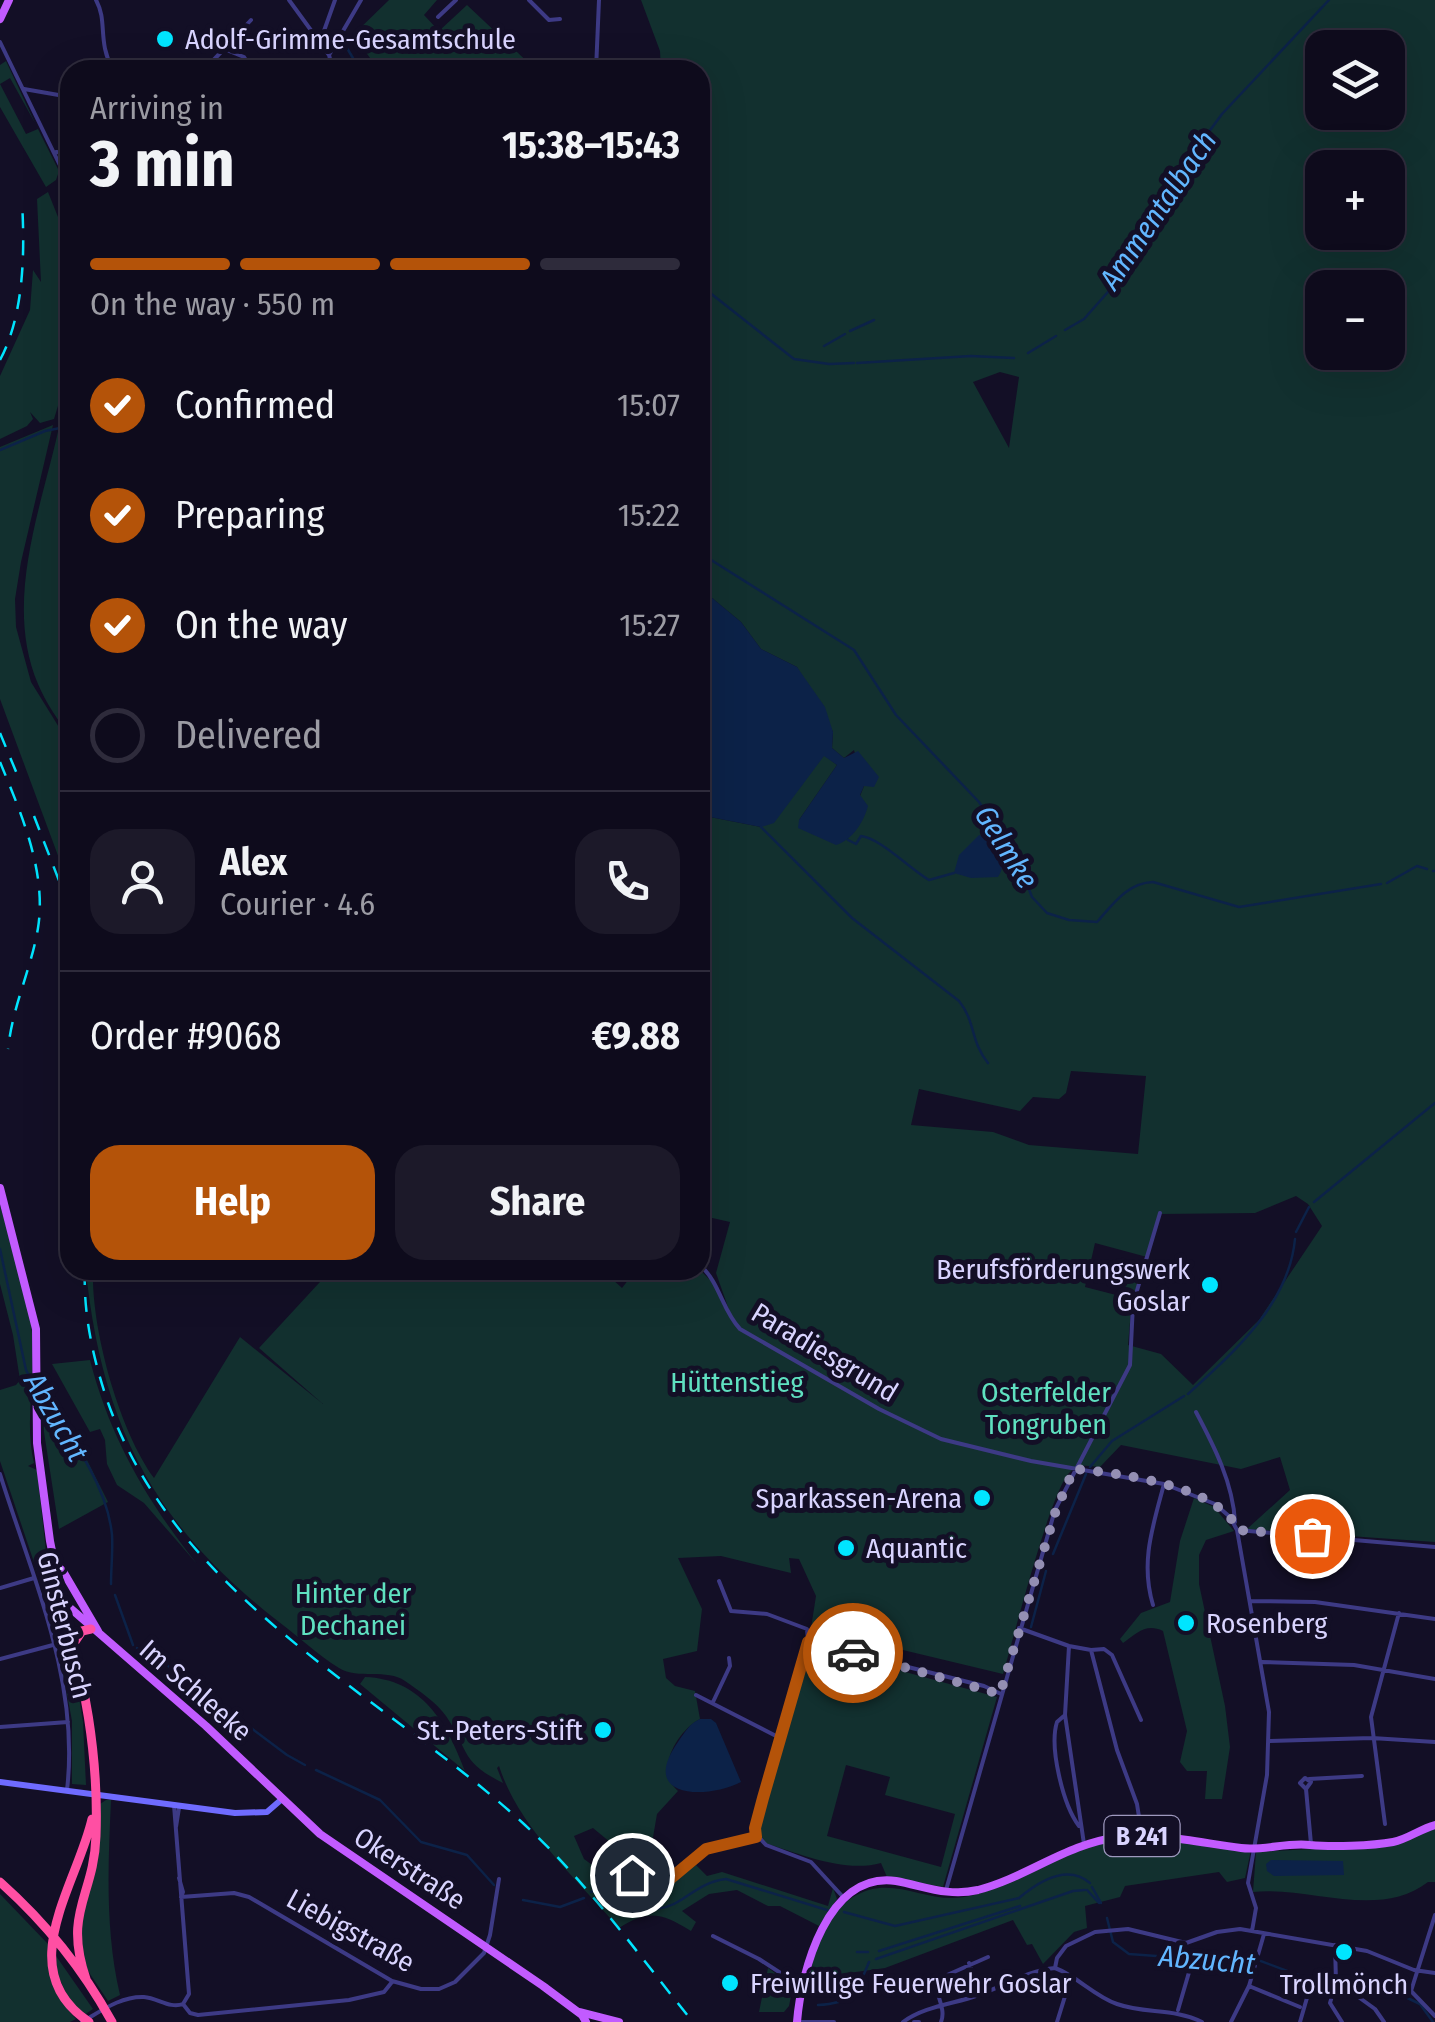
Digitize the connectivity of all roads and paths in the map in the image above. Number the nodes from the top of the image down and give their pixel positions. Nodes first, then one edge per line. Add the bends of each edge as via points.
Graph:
1 (9, 0) edge
2 (96, 0) edge
3 (289, 0) edge
4 (335, 0) edge
5 (361, 0) edge
6 (456, 0) edge
7 (529, 0) edge
8 (598, 0) edge
9 (1, 12) edge
10 (438, 17) dead end
11 (251, 20) dead end
12 (560, 20) dead end
13 (0, 42) edge
14 (320, 42) junction
15 (224, 50) junction
16 (329, 55) junction
17 (107, 60) edge
18 (214, 60) edge
19 (246, 60) edge
20 (330, 60) edge
21 (596, 60) edge
22 (24, 89) junction
23 (60, 95) edge
24 (56, 152) junction
25 (60, 152) edge
26 (60, 162) edge
27 (0, 1188) edge
28 (1160, 1213) dead end
29 (710, 1275) edge
30 (1196, 1412) dead end
31 (1074, 1469) junction
32 (0, 1474) edge
33 (1164, 1484) junction
34 (12, 1511) junction
35 (0, 1514) edge
36 (1234, 1522) junction
37 (1238, 1530) junction
38 (1435, 1547) edge
39 (52, 1551) junction
40 (36, 1577) junction
41 (719, 1581) dead end
42 (0, 1588) edge
43 (62, 1601) junction
44 (1252, 1601) junction
45 (1153, 1605) dead end
46 (1399, 1612) junction
47 (1435, 1619) edge
48 (1019, 1628) junction
49 (96, 1632) junction
50 (808, 1642) junction
51 (74, 1643) junction
52 (54, 1644) junction
53 (1068, 1646) junction
54 (1091, 1650) junction
55 (729, 1658) dead end
56 (0, 1659) edge
57 (1262, 1662) junction
58 (1384, 1668) junction
59 (1435, 1679) edge
60 (1000, 1694) junction
61 (696, 1695) dead end
62 (714, 1702) junction
63 (1065, 1715) junction
64 (1141, 1720) dead end
65 (68, 1722) junction
66 (0, 1727) edge
67 (780, 1738) junction
68 (1372, 1738) junction
69 (1269, 1741) junction
70 (1435, 1742) edge
71 (1362, 1776) dead end
72 (0, 1782) edge
73 (67, 1790) junction
74 (282, 1798) junction
75 (177, 1805) junction
76 (95, 1806) junction
77 (1385, 1824) dead end
78 (1433, 1824) edge
79 (1082, 1829) junction
80 (1142, 1836) junction
81 (756, 1837) junction
82 (1084, 1844) junction
83 (1310, 1844) junction
84 (1254, 1847) junction
85 (596, 1859) dead end
86 (498, 1879) dead end
87 (0, 1886) edge
88 (946, 1892) junction
89 (846, 1896) junction
90 (180, 1898) junction
91 (1435, 1915) edge
92 (1252, 1932) junction
93 (1264, 1934) junction
94 (713, 1936) dead end
95 (1336, 1946) junction
96 (487, 1947) junction
97 (988, 1956) dead end
98 (1192, 1962) dead end
99 (969, 1963) junction
100 (1055, 1968) junction
101 (1417, 1970) junction
102 (1435, 1974) edge
103 (1072, 1977) junction
104 (86, 1979) junction
105 (392, 1981) junction
106 (1336, 1982) junction
107 (1249, 1986) junction
108 (802, 1987) junction
109 (981, 1994) junction
110 (183, 2004) junction
111 (942, 2006) junction
112 (1302, 2008) junction
113 (577, 2012) junction
114 (1179, 2012) junction
115 (104, 2014) edge
116 (1435, 2016) edge
117 (83, 2019) edge
118 (585, 2022) edge
119 (619, 2022) edge
120 (798, 2022) edge
121 (834, 2022) edge
122 (904, 2022) edge
123 (941, 2022) edge
124 (1057, 2022) edge
125 (1176, 2022) edge
126 (1202, 2022) edge
127 (1231, 2022) edge
128 (1300, 2022) edge
129 (1342, 2022) edge
130 (1384, 2022) edge

1 - 9 main road
2 - 17 street
3 - 14 street
4 - 14 street
5 - 16 street
6 - 10 street
7 - 12 street via 550,20
8 - 21 street
11 - 15 street
13 - 22 street
14 - 16 street
15 - 18 street
15 - 19 street
16 - 20 street
22 - 23 street
22 - 24 street
24 - 25 street
24 - 26 street
27 - 39 main road, Im Schleeke via 36,1329 38,1443
28 - 31 street via 1133,1304 1130,1365
29 - 31 street, Paradiesgrund via 740,1329 880,1409 955,1444
30 - 36 street via 1218,1456
31 - 33 street, Paradiesgrund
31 - 48 street
32 - 34 street, Ginsterbusch
33 - 36 street, Paradiesgrund via 1215,1504
33 - 45 street via 1146,1557
34 - 35 street
34 - 40 street, Ginsterbusch
36 - 37 street
37 - 38 street
37 - 44 street
39 - 43 main road, Im Schleeke
39 - 49 main road, Im Schleeke
40 - 42 street
40 - 52 street, Ginsterbusch
41 - 50 street via 731,1610 768,1614 806,1629
43 - 49 main road, Im Schleeke
43 - 51 highway
44 - 46 street
44 - 57 street
46 - 47 street
46 - 58 street
48 - 53 street
48 - 60 street
49 - 51 highway via 82,1631
49 - 74 main road, Im Schleeke
50 - 60 street
50 - 67 street
51 - 76 highway via 92,1734
52 - 56 street
52 - 65 street, Ginsterbusch
53 - 54 street
53 - 63 street
54 - 64 street via 1112,1655
54 - 80 street
55 - 62 street
57 - 58 street
57 - 69 street
58 - 59 street
58 - 68 street
60 - 88 street
61 - 62 street
62 - 67 street
63 - 79 street
63 - 79 street via 1053,1745 1071,1815
65 - 66 street
65 - 73 street, Ginsterbusch
67 - 81 street
68 - 69 street
68 - 70 street
68 - 77 street
69 - 84 street
71 - 83 street via 1309,1779
72 - 73 street
73 - 75 street
74 - 75 street via 264,1813
74 - 96 main road, Okerstraße via 333,1844
75 - 90 street
76 - 104 highway via 93,1861 76,1923
76 - 117 highway via 56,1919 52,1960 60,1992
78 - 83 main road, B 241 via 1380,1842
79 - 82 street
80 - 82 main road, B 241
80 - 84 main road, B 241
81 - 85 street via 706,1849 661,1884
81 - 89 street via 811,1862
82 - 88 main road, B 241 via 990,1886
83 - 84 main road, B 241
84 - 92 street via 1248,1883 1256,1908
86 - 96 street
87 - 104 highway via 48,1930
87 - 115 highway
88 - 89 main road, B 241 via 881,1882
89 - 108 main road via 826,1922
90 - 105 street, Liebigstraße via 234,1893 255,1899
90 - 110 street via 190,1994
91 - 101 street
92 - 93 street
92 - 100 street via 1217,1932 1186,1943 1109,1930 1071,1942
93 - 95 street
93 - 107 street
94 - 108 street
95 - 101 street
95 - 106 street
96 - 105 street, Liebigstraße via 445,1988
96 - 113 main road, Okerstraße
97 - 99 street
98 - 114 street
99 - 109 street
99 - 111 street via 938,1979
100 - 103 street
100 - 109 street
101 - 102 street
101 - 116 street via 1410,1992
103 - 114 street via 1120,2006
103 - 124 street
104 - 115 highway
105 - 110 street via 380,1994 311,2006 198,2015
106 - 112 street via 1311,1984
106 - 129 street via 1332,2006
106 - 130 street
107 - 112 street
107 - 127 street
108 - 120 main road
109 - 111 street
110 - 117 street via 129,1998
111 - 122 street
111 - 123 street
112 - 128 street
113 - 118 main road, Okerstraße
113 - 119 main road
114 - 125 street
114 - 126 street
120 - 121 street

